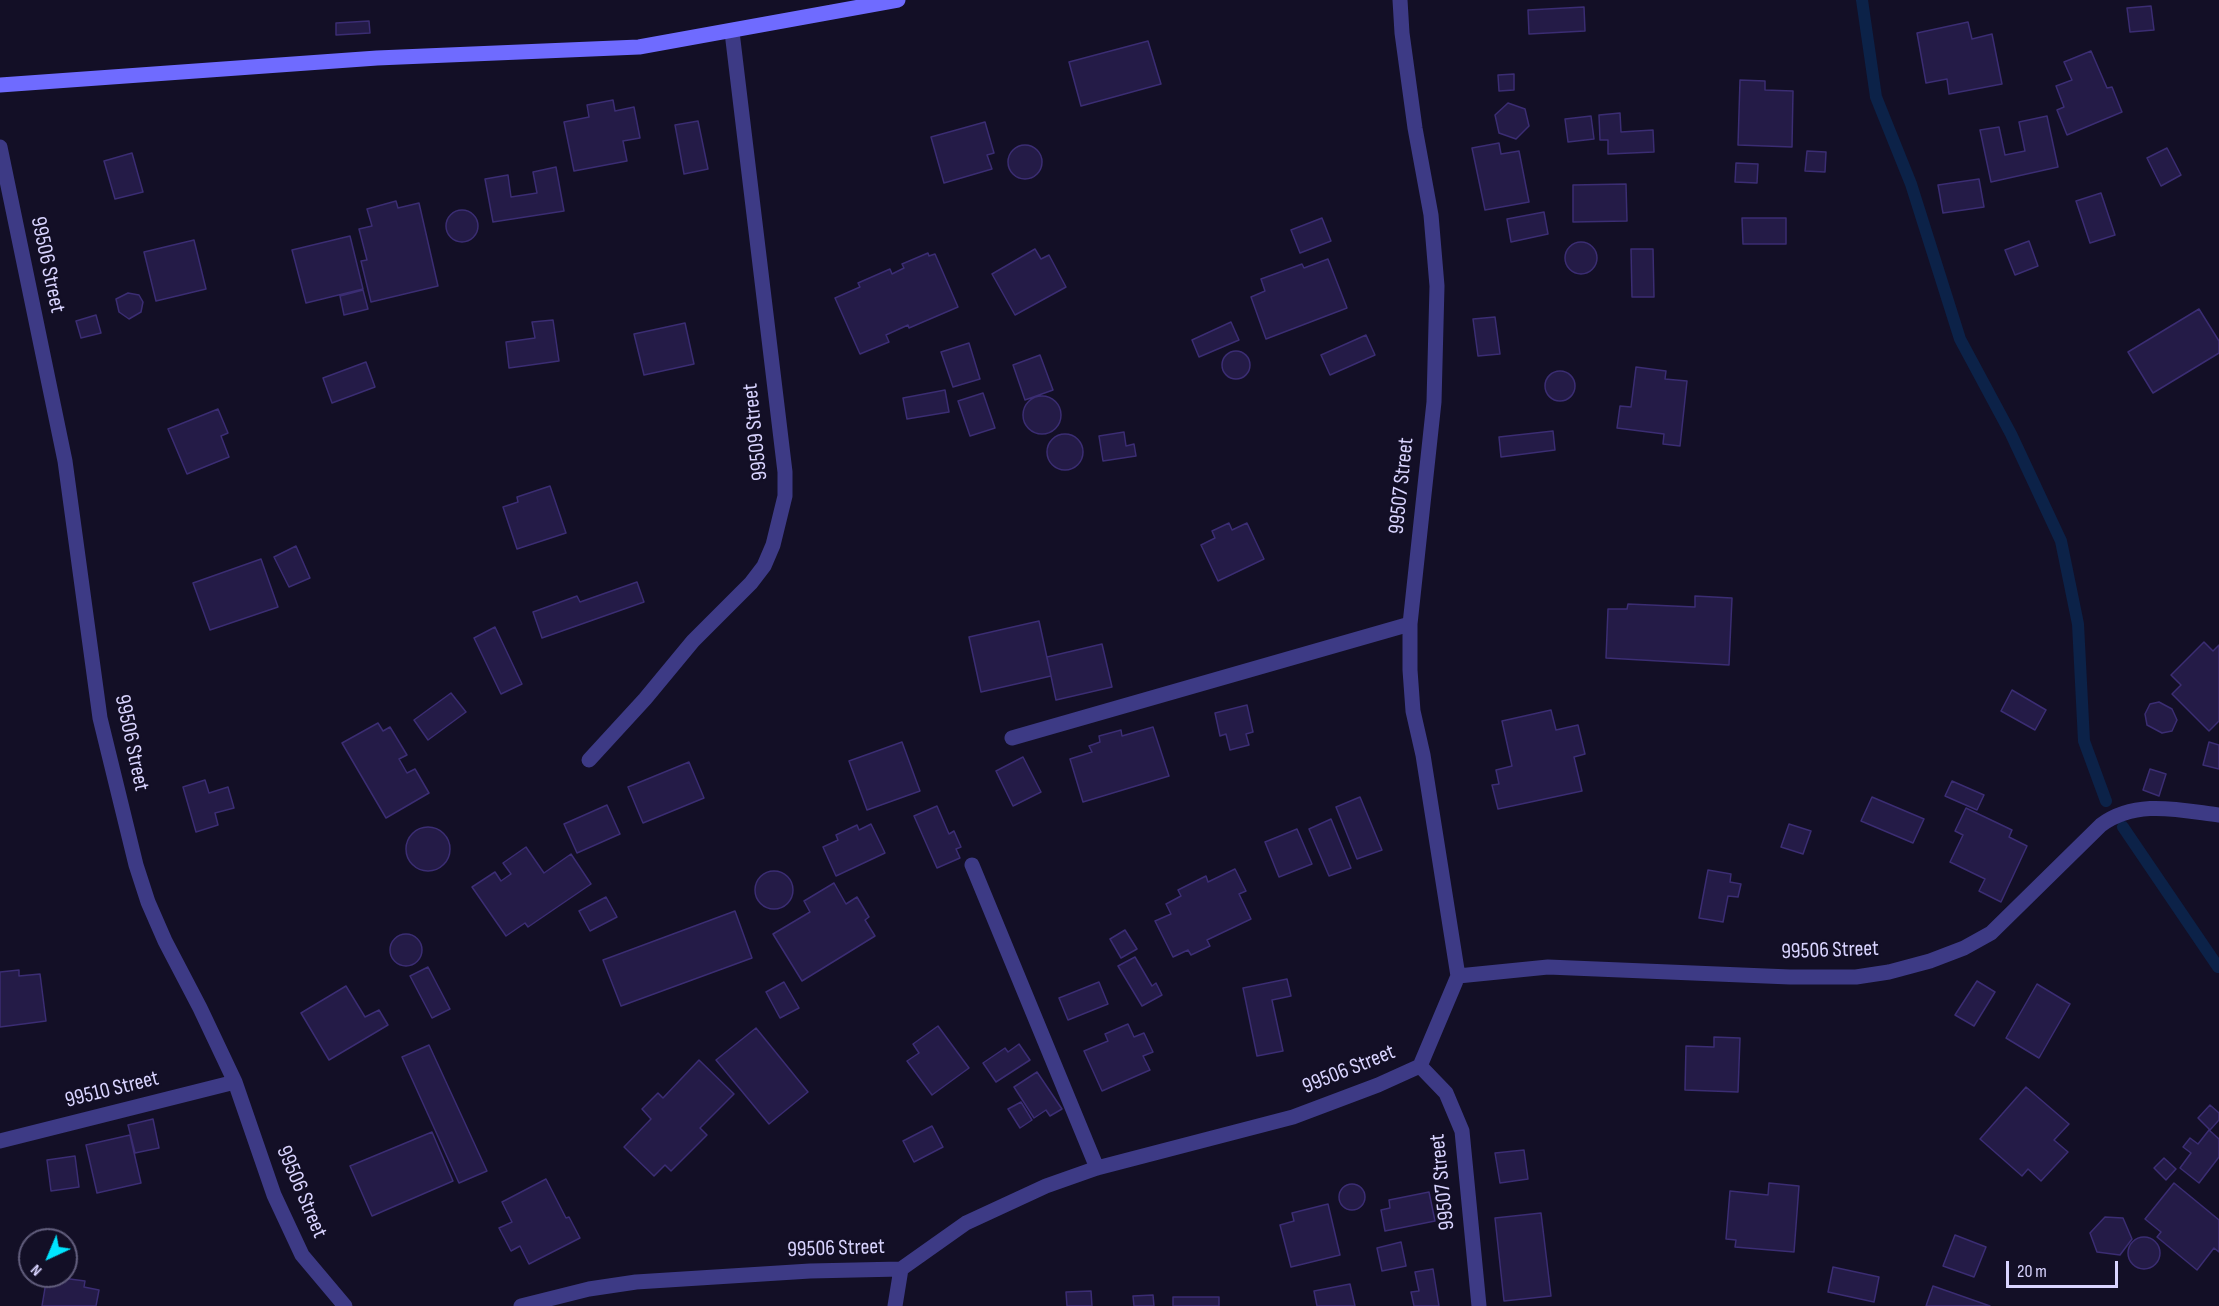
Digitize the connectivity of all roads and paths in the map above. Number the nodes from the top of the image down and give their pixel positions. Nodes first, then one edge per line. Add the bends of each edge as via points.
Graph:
1 (898, 0) edge
2 (1400, 0) edge
3 (732, 32) junction
4 (0, 85) edge
5 (0, 147) edge
6 (1410, 624) junction
7 (1012, 738) dead end
8 (589, 760) dead end
9 (2219, 815) edge
10 (972, 865) dead end
11 (1458, 976) junction
12 (1420, 1066) junction
13 (235, 1082) junction
14 (0, 1142) edge
15 (1097, 1168) junction
16 (901, 1269) junction
17 (345, 1306) edge
18 (521, 1306) edge
19 (895, 1306) edge
20 (1479, 1306) edge

1 - 3 street
2 - 6 street, 99507 Street via 1415,128 1431,215 1437,286 1434,402
3 - 4 street via 639,47 377,58
3 - 8 street, 99509 Street via 785,496 773,545 757,574
5 - 13 street, 99506 Street via 65,460 99,718 112,772 148,902
6 - 7 street
6 - 11 street, 99507 Street via 1413,711
9 - 11 street, 99506 Street via 2163,808 2118,814 2101,825 1991,933 1930,961 1889,972 1812,977 1548,967
10 - 15 street
11 - 12 street, 99506 Street
12 - 15 street, 99506 Street via 1293,1117
12 - 20 street, 99507 Street via 1446,1093 1462,1131
13 - 14 street, 99510 Street
13 - 17 street, 99506 Street via 274,1195 302,1255
15 - 16 street, 99506 Street via 1046,1186 966,1223
16 - 18 street, 99506 Street via 810,1270 636,1282
16 - 19 street

